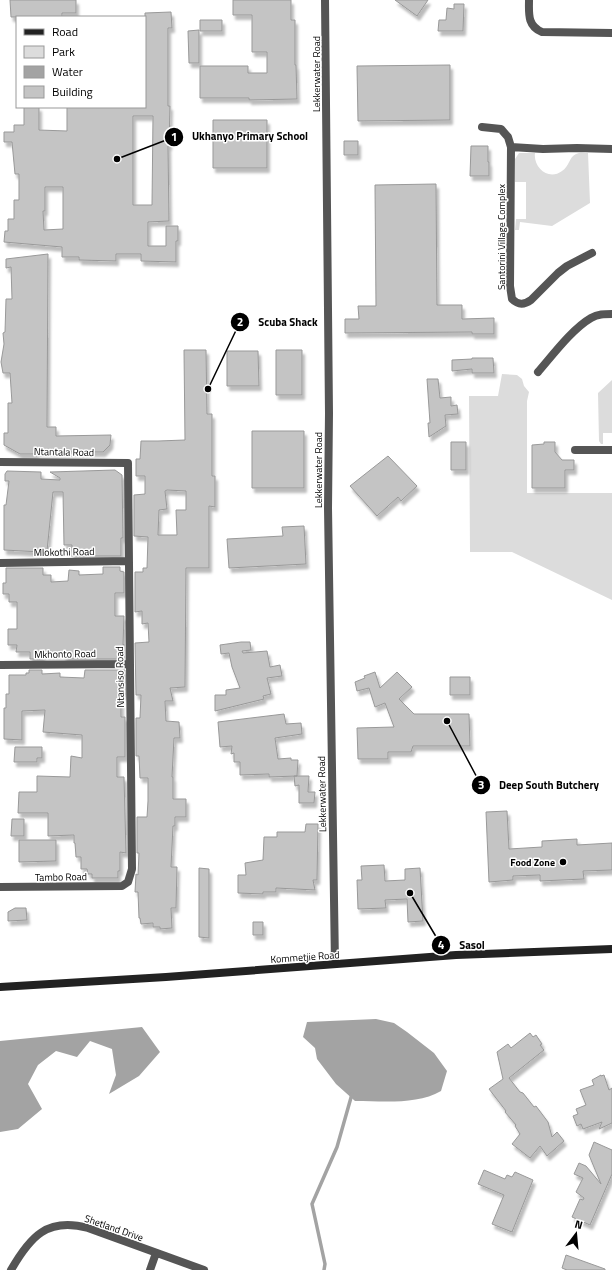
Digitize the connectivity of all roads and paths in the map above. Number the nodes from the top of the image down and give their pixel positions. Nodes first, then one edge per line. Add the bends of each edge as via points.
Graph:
1 (325, 0) edge
2 (529, 0) edge
3 (612, 33) edge
4 (482, 127) dead end
5 (511, 147) junction
6 (612, 149) edge
7 (592, 253) dead end
8 (612, 314) edge
9 (538, 372) dead end
10 (575, 450) dead end
11 (612, 450) edge
12 (0, 462) edge
13 (128, 463) joint
14 (129, 561) junction
15 (0, 563) edge
16 (130, 664) junction
17 (0, 665) edge
18 (122, 886) joint
19 (0, 887) edge
20 (612, 949) edge
21 (335, 964) junction
22 (0, 987) edge
23 (156, 1253) junction
24 (11, 1270) edge
25 (150, 1270) edge
26 (204, 1270) edge

1 - 21 street, Lekkerwater Road via 328,508
2 - 3 street via 530,22 535,29 542,32
4 - 5 street, Santorini Village Complex via 501,129 508,137
5 - 6 street
5 - 7 street, Santorini Village Complex via 512,299 519,303 532,300 567,266
8 - 9 street via 600,315 586,322
10 - 11 street
12 - 13 street, Ntantala Road
13 - 14 street, Ntansiso Road
14 - 15 street, Mlokothi Road
14 - 16 street, Ntansiso Road
16 - 17 street, Mkhonto Road
16 - 18 street, Ntansiso Road via 132,869 128,882
18 - 19 street, Tambo Road
20 - 21 main road, Kommetjie Road via 456,955
21 - 22 main road, Kommetjie Road
23 - 24 street, Shetland Drive via 88,1228 63,1225 49,1228 32,1240 22,1250
23 - 25 street
23 - 26 street, Shetland Drive

